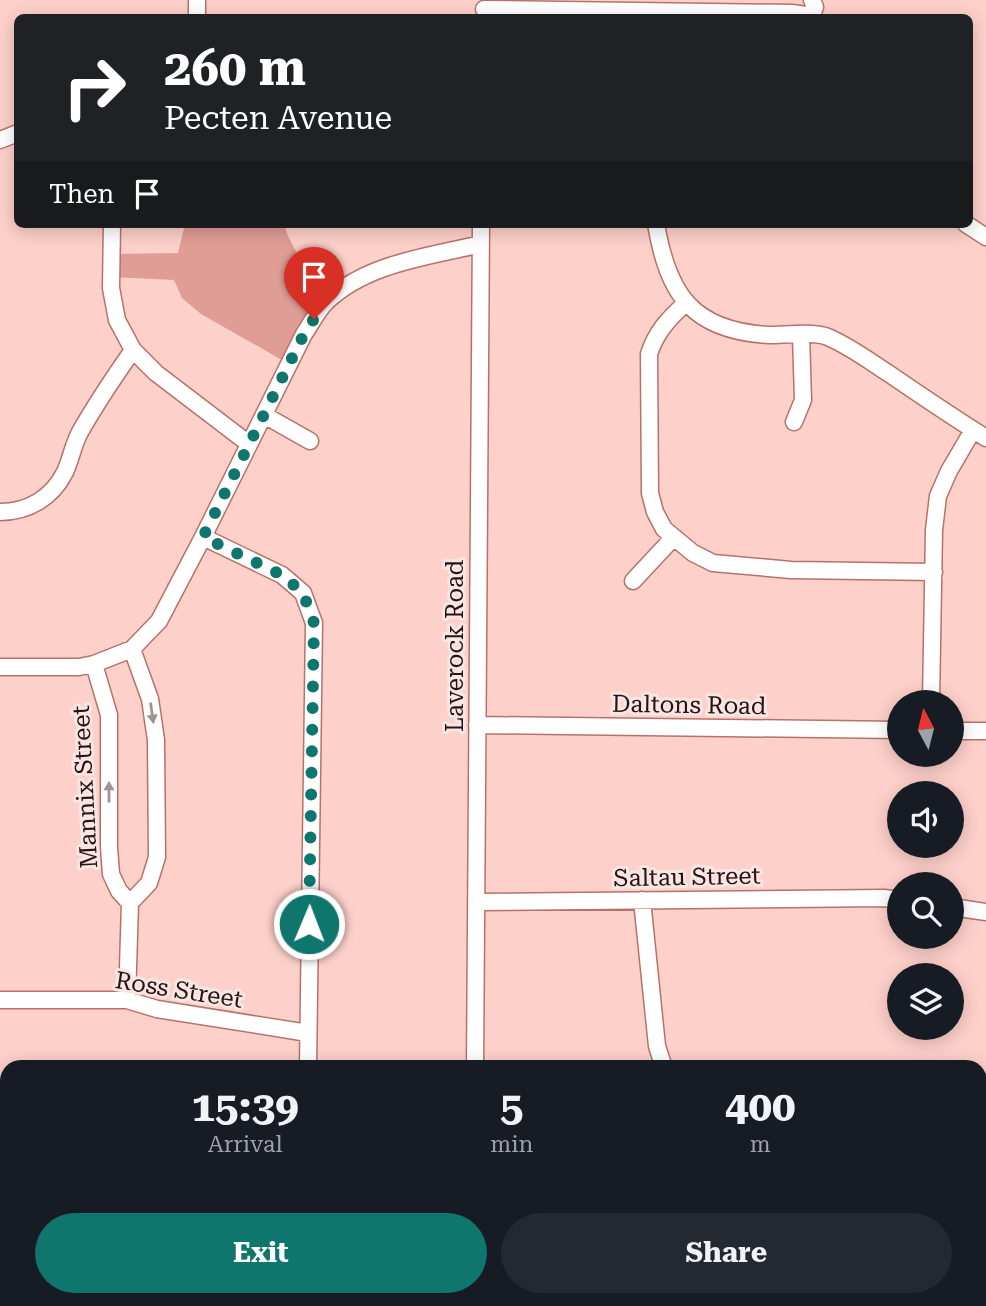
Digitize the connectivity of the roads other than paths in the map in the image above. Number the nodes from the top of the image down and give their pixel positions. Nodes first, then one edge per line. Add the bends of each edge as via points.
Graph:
1 (804, 0) edge
2 (812, 0) edge
3 (484, 9) edge
4 (792, 13) junction
5 (799, 14) edge
6 (810, 14) edge
7 (112, 228) edge
8 (481, 228) edge
9 (657, 228) edge
10 (481, 244) junction
11 (686, 303) junction
12 (801, 335) junction
13 (132, 350) junction
14 (264, 415) junction
15 (794, 422) dead end
16 (979, 434) edge
17 (310, 442) dead end
18 (249, 444) junction
19 (0, 512) edge
20 (203, 537) junction
21 (674, 537) junction
22 (934, 572) junction
23 (634, 581) dead end
24 (132, 649) junction
25 (94, 664) junction
26 (0, 667) edge
27 (931, 690) edge
28 (477, 725) junction
29 (887, 730) edge
30 (964, 731) edge
31 (986, 732) edge
32 (887, 898) edge
33 (642, 900) junction
34 (476, 902) junction
35 (130, 903) junction
36 (964, 909) edge
37 (986, 912) edge
38 (0, 1000) edge
39 (127, 1000) junction
40 (307, 1033) junction
41 (308, 1060) edge
42 (475, 1060) edge
43 (661, 1060) edge

1 - 4 street
2 - 6 street via 815,7
3 - 4 street
4 - 5 street
7 - 13 street via 111,288 117,320
8 - 10 street, Laverock Road
9 - 11 street via 661,254
10 - 14 street via 377,270 340,290 323,304 304,334
10 - 28 street, Laverock Road
11 - 12 street via 697,314 731,330
11 - 21 street via 653,340 647,375 650,493 664,529
12 - 15 street via 803,400
12 - 16 street via 825,335 850,348
13 - 18 street
13 - 19 street via 81,430 52,492 35,505
14 - 17 street
14 - 18 street
16 - 22 street via 949,471 938,496
18 - 20 street
20 - 24 street via 159,621
20 - 40 street via 282,575 303,593 314,623
21 - 22 street via 713,563
21 - 23 street
22 - 27 street
24 - 25 street
24 -> 35 street via 150,699 156,740 157,857 149,883
25 - 26 street
35 -> 25 street, Mannix Street via 111,874 109,715
28 - 29 street, Daltons Road
28 - 34 street, Laverock Road
30 - 31 street
32 - 33 street, Saltau Street
33 - 34 street, Saltau Street
33 - 43 street
34 - 42 street, Laverock Road
35 - 39 street
36 - 37 street
38 - 39 street, Ross Street
39 - 40 street, Ross Street
40 - 41 street

